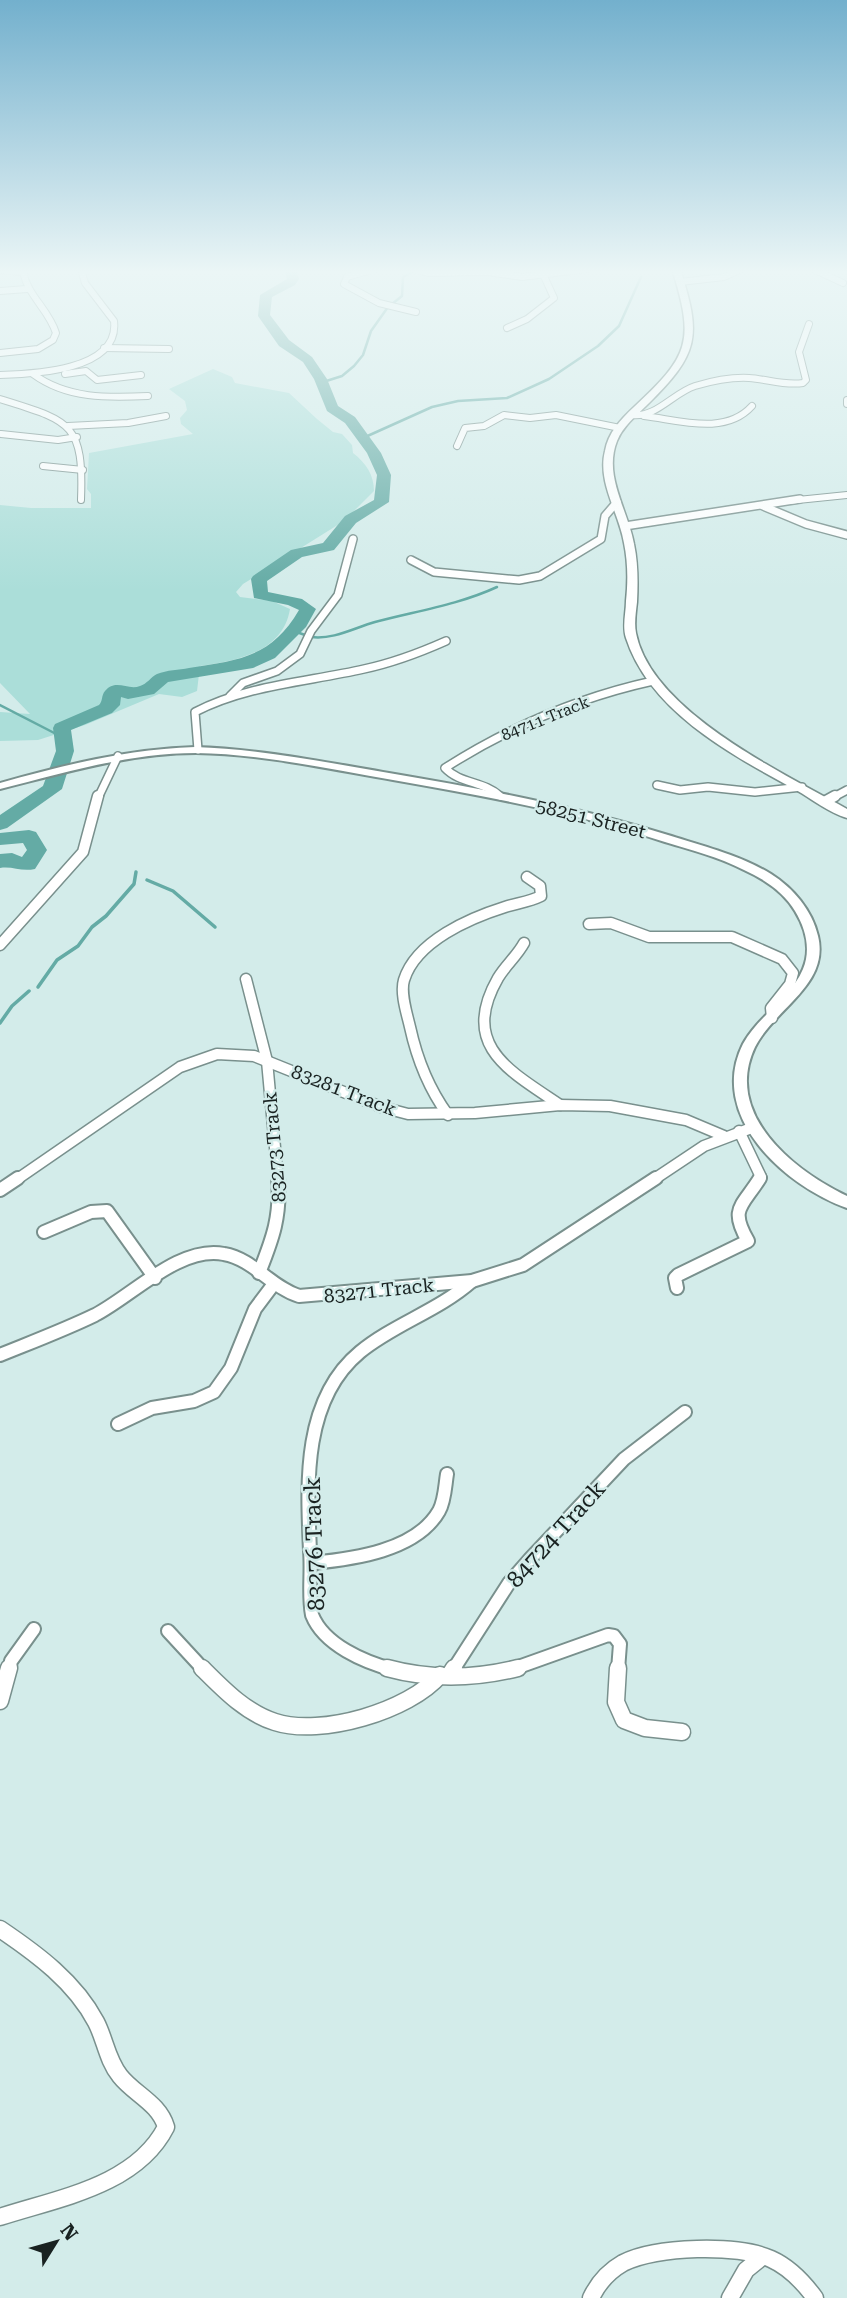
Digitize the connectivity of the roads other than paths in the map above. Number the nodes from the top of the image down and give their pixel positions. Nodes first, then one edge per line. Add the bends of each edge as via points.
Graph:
1 (37, 376) edge
2 (92, 376) edge
3 (138, 376) edge
4 (670, 376) edge
5 (805, 376) edge
6 (148, 396) dead end
7 (0, 399) edge
8 (752, 406) dead end
9 (632, 415) junction
10 (166, 416) dead end
11 (644, 416) junction
12 (68, 426) junction
13 (620, 428) junction
14 (1, 434) edge
15 (77, 437) junction
16 (457, 446) dead end
17 (43, 466) dead end
18 (83, 470) junction
19 (847, 495) edge
20 (81, 500) dead end
21 (617, 502) junction
22 (763, 506) junction
23 (625, 526) junction
24 (847, 535) edge
25 (353, 539) dead end
26 (411, 560) dead end
27 (446, 641) dead end
28 (653, 681) junction
29 (230, 696) junction
30 (198, 750) junction
31 (118, 756) junction
32 (657, 785) dead end
33 (0, 786) edge
34 (802, 787) junction
35 (847, 790) edge
36 (500, 796) junction
37 (826, 801) junction
38 (847, 814) edge
39 (527, 877) dead end
40 (589, 924) dead end
41 (524, 943) dead end
42 (0, 945) edge
43 (246, 979) dead end
44 (772, 1018) junction
45 (267, 1061) junction
46 (560, 1105) junction
47 (448, 1115) junction
48 (754, 1127) junction
49 (739, 1131) junction
50 (724, 1136) junction
51 (0, 1190) edge
52 (847, 1202) edge
53 (44, 1232) dead end
54 (259, 1273) junction
55 (155, 1278) junction
56 (472, 1281) junction
57 (273, 1285) junction
58 (677, 1288) dead end
59 (0, 1354) edge
60 (685, 1412) dead end
61 (118, 1424) dead end
62 (446, 1475) dead end
63 (312, 1563) junction
64 (34, 1629) dead end
65 (168, 1632) dead end
66 (445, 1675) junction
67 (0, 1702) edge
68 (682, 1732) dead end
69 (0, 1929) edge
70 (0, 2217) edge
71 (762, 2257) junction
72 (591, 2298) edge
73 (730, 2298) edge
74 (815, 2298) edge

1 - 6 street via 49,385 79,393
2 - 3 street via 97,380
4 - 9 main road
5 - 11 street via 803,383 746,377 687,388
7 - 12 street via 51,415
8 - 11 street via 742,416 718,424
9 - 11 street
9 - 13 main road
10 - 12 street
12 - 15 street
13 - 16 street via 561,415 504,415 484,426 464,429
13 - 21 main road via 608,457
14 - 15 street via 58,440
15 - 18 street
17 - 18 street
18 - 20 street
19 - 22 street
21 - 23 main road
21 - 26 street via 605,516 601,539 540,576 510,582 443,574
22 - 23 street
22 - 24 street
23 - 28 main road via 633,592 631,635
25 - 29 street via 338,595 300,654 277,671 243,683
27 - 29 street via 367,669
28 - 34 main road via 693,720
28 - 36 street, 84711 Track via 612,690 486,742 445,770 489,786
29 - 30 street via 195,712
30 - 31 street, 58251 Street
30 - 36 street, 58251 Street via 274,756
31 - 33 street, 58251 Street
31 - 42 street via 99,794 88,842 78,860
32 - 34 street via 755,792
34 - 37 main road
35 - 37 street
36 - 44 street, 58251 Street via 639,829 733,860 772,880 800,908 812,932 815,952 806,978
37 - 38 main road
39 - 47 street via 540,886 541,896 452,930 424,952 403,982 412,1034 435,1097
40 - 44 street via 611,923 649,937 724,935 774,954 793,973 771,1008
41 - 46 street via 494,988 483,1024 484,1040 495,1058
43 - 45 street, 83273 Track
44 - 48 street, 58251 Street via 743,1062 742,1093
45 - 47 street, 83281 Track via 381,1107 408,1114
45 - 51 street, 83281 Track via 235,1053 190,1062
45 - 54 street, 83273 Track via 280,1216
46 - 47 street, 83281 Track
46 - 50 street, 83281 Track via 610,1106 664,1115 698,1123
48 - 49 street, 83271 Track
48 - 52 street, 58251 Street via 797,1174
49 - 50 street, 83271 Track
49 - 58 street via 761,1177 737,1214 748,1241 678,1275
50 - 56 street, 83271 Track via 523,1265
53 - 55 street via 91,1212 107,1212
54 - 55 street, 83271 Track via 241,1258 208,1254 184,1260
54 - 57 street, 83271 Track
55 - 59 street, 83271 Track via 94,1314
56 - 57 street, 83271 Track via 317,1296 288,1294
56 - 63 street, 83276 Track via 436,1309 368,1346 332,1382 313,1445 308,1508
57 - 61 street via 258,1300 227,1374 213,1392 200,1399 157,1406
60 - 66 street, 84724 Track via 624,1459 530,1559
62 - 63 street via 439,1511 414,1534 347,1559
63 - 66 street, 83276 Track via 312,1610 325,1634 377,1667
64 - 67 street via 11,1661
65 - 66 street, 84724 Track via 238,1700 275,1722 314,1725 380,1711 419,1695
66 - 68 street, 83276 Track via 516,1669 611,1634 620,1643 616,1703 620,1716 632,1725
69 - 70 street via 57,1972 85,2005 117,2073 161,2114 166,2127 158,2142 130,2169
71 - 72 street via 706,2250 630,2260 608,2275
71 - 73 street via 742,2276
71 - 74 street via 791,2272

